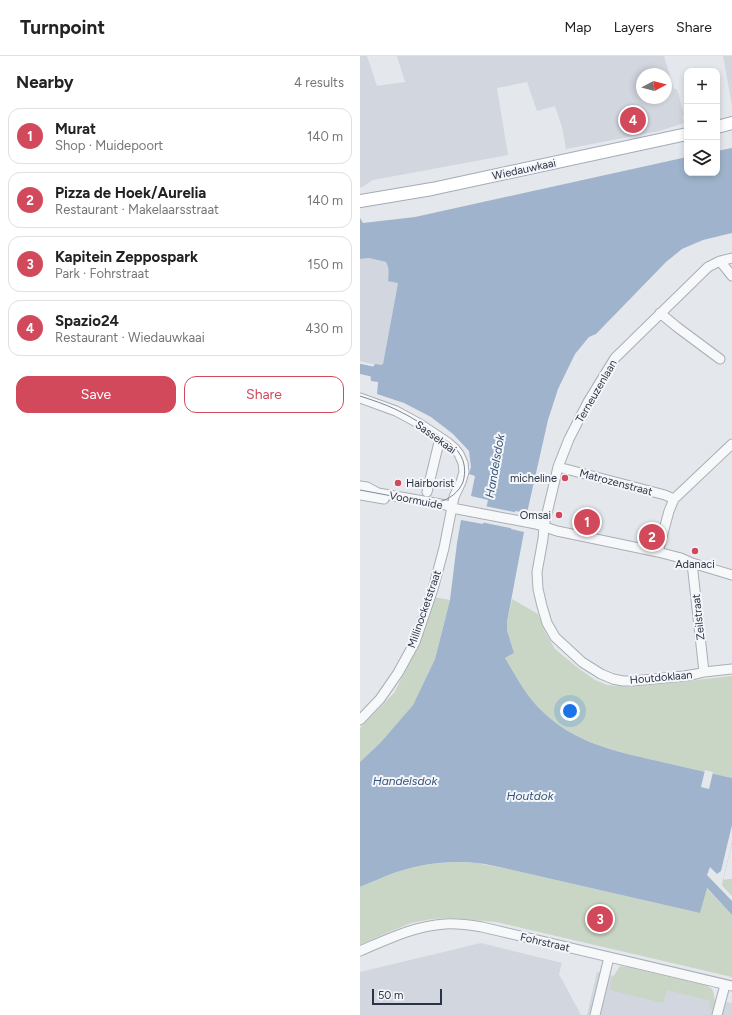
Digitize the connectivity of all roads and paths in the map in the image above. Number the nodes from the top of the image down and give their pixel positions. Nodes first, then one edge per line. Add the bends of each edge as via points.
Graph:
1 (732, 123) edge
2 (720, 126) edge
3 (684, 135) edge
4 (360, 201) edge
5 (732, 258) edge
6 (720, 261) junction
7 (732, 276) edge
8 (660, 313) junction
9 (720, 359) dead end
10 (360, 398) edge
11 (440, 438) junction
12 (732, 444) edge
13 (558, 467) junction
14 (360, 486) edge
15 (427, 492) dead end
16 (360, 495) edge
17 (674, 499) junction
18 (454, 508) junction
19 (544, 526) junction
20 (658, 552) junction
21 (692, 563) junction
22 (732, 575) edge
23 (732, 669) edge
24 (704, 672) junction
25 (360, 720) edge
26 (360, 951) edge
27 (609, 957) junction
28 (728, 986) edge
29 (595, 1015) edge
30 (717, 1015) edge

1 - 2 main road
3 - 4 main road, Wiedauwkaai via 432,189
5 - 6 street, Terneuzenlaan
6 - 7 street
6 - 8 street, Terneuzenlaan via 708,267
8 - 9 street
8 - 13 street, Terneuzenlaan via 615,358 588,402
10 - 11 street, Sassekaai via 396,411
11 - 15 street
11 - 18 street, Sassekaai via 455,449 463,463 463,476 454,497
12 - 17 street
13 - 17 street, Matrozenstraat
13 - 19 street, Terneuzenlaan
14 - 18 street, Voormuide via 378,493
16 - 18 street, Voormuide via 444,510
17 - 20 street
18 - 19 street
18 - 25 street, Millinocketstraat via 433,589 415,642 398,673
19 - 20 street via 556,531
19 - 24 street, Houtdoklaan via 537,572 538,588 547,623 555,637 568,650 601,674 623,681
20 - 21 street
21 - 22 street
21 - 24 street, Zeilstraat
23 - 24 street, Houtdoklaan
26 - 27 street, Fohrstraat via 412,930 463,924
27 - 28 street, Fohrstraat
27 - 29 street
28 - 30 street

